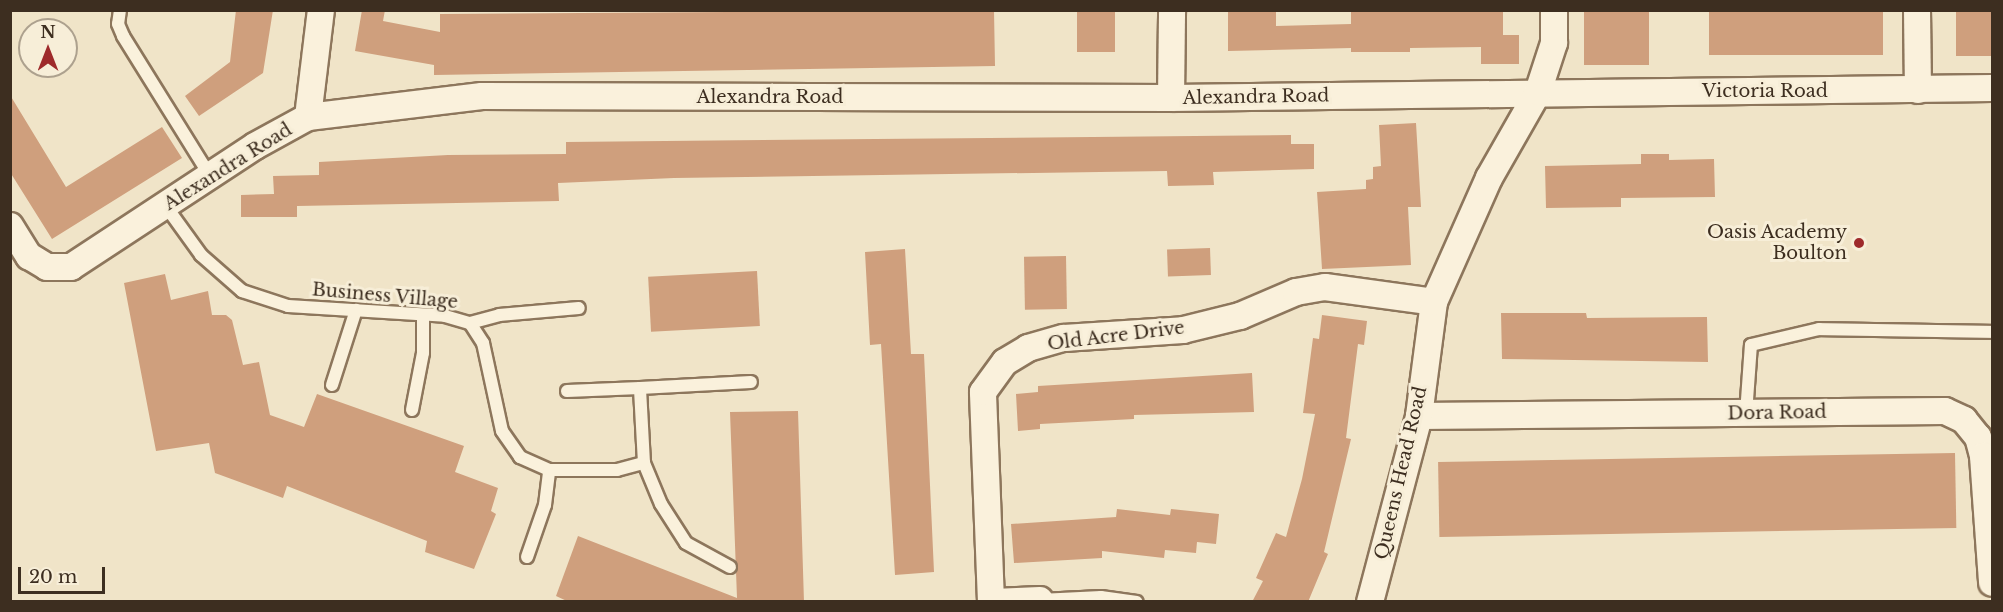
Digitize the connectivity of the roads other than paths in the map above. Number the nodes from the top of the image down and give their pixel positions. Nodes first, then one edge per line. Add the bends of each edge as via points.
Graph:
1 (120, 10) edge
2 (321, 10) edge
3 (1172, 10) edge
4 (1554, 10) edge
5 (1917, 10) edge
6 (1992, 88) edge
7 (1918, 90) junction
8 (1538, 92) junction
9 (1171, 98) junction
10 (308, 117) junction
11 (210, 176) junction
12 (165, 205) junction
13 (10, 226) edge
14 (1434, 302) junction
15 (579, 308) dead end
16 (356, 310) junction
17 (423, 315) junction
18 (470, 323) junction
19 (1992, 332) edge
20 (751, 382) dead end
21 (332, 385) dead end
22 (640, 388) junction
23 (567, 391) dead end
24 (412, 410) dead end
25 (1746, 414) junction
26 (1419, 416) junction
27 (644, 463) junction
28 (549, 470) junction
29 (527, 557) dead end
30 (730, 567) dead end
31 (1992, 583) edge
32 (1040, 600) joint
33 (992, 602) edge
34 (1137, 602) edge
35 (1370, 602) edge

1 - 11 lane via 118,24 123,36
2 - 10 street
3 - 9 street
4 - 8 street, Queens Head Road via 1554,43
5 - 7 street
6 - 7 street, Victoria Road
7 - 8 street, Victoria Road
8 - 9 street, Alexandra Road
8 - 14 street, Queens Head Road via 1489,178
9 - 10 street, Alexandra Road via 482,96
10 - 11 street, Alexandra Road
11 - 12 street, Alexandra Road
12 - 13 street, Alexandra Road via 71,267 47,267 29,256
12 - 16 lane, Business Village via 201,255 242,291 288,306
14 - 26 street, Queens Head Road
14 - 33 street, Old Acre Drive via 1325,287 1296,292 1240,316 1183,330 1064,338 1028,348 1005,362 983,392
15 - 18 lane via 499,315
16 - 17 lane, Business Village
16 - 21 lane
17 - 18 lane, Business Village
17 - 24 lane via 423,353
18 - 28 lane, Business Village via 483,343 502,431 520,457
19 - 25 lane via 1819,329 1751,345
20 - 22 lane
22 - 23 lane
22 - 27 lane
25 - 26 street, Dora Road
25 - 31 street, Dora Road via 1945,411 1964,420 1978,437 1983,456
26 - 35 street, Queens Head Road
27 - 28 lane, Business Village via 617,470
27 - 30 lane via 661,504 686,543
28 - 29 lane via 545,505
32 - 33 street, Old Acre Drive
32 - 34 lane via 1101,597

